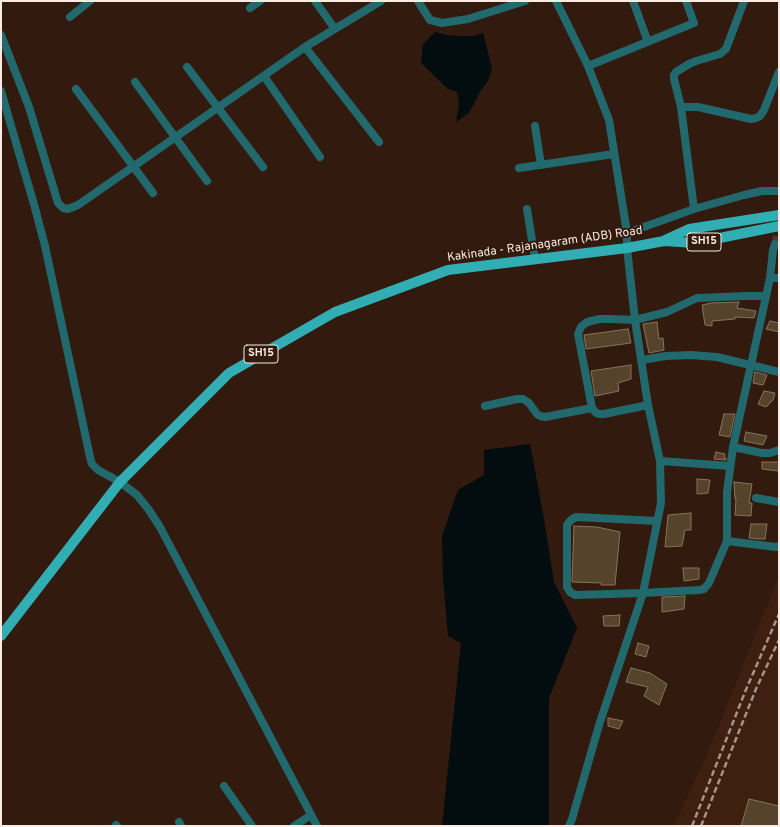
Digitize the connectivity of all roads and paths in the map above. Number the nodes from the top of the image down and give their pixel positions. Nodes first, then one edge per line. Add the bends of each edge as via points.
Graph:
1 (90, 1) edge
2 (260, 1) edge
3 (315, 1) edge
4 (381, 1) edge
5 (418, 1) edge
6 (526, 1) edge
7 (556, 1) edge
8 (633, 1) edge
9 (686, 1) edge
10 (744, 1) edge
11 (250, 8) dead end
12 (70, 17) dead end
13 (335, 29) junction
14 (1, 35) edge
15 (648, 42) junction
16 (305, 47) junction
17 (588, 66) junction
18 (187, 67) dead end
19 (779, 72) edge
20 (264, 76) junction
21 (135, 82) dead end
22 (76, 89) dead end
23 (1, 91) edge
24 (681, 107) junction
25 (218, 108) junction
26 (535, 126) dead end
27 (175, 138) junction
28 (379, 142) dead end
29 (614, 154) junction
30 (320, 157) dead end
31 (541, 165) junction
32 (133, 167) junction
33 (263, 167) dead end
34 (519, 168) dead end
35 (207, 181) dead end
36 (779, 191) edge
37 (152, 193) dead end
38 (527, 209) dead end
39 (694, 209) junction
40 (779, 215) edge
41 (779, 226) edge
42 (628, 233) junction
43 (664, 241) junction
44 (627, 248) junction
45 (776, 248) edge
46 (535, 259) junction
47 (770, 278) junction
48 (779, 278) edge
49 (765, 296) junction
50 (635, 320) junction
51 (642, 360) junction
52 (751, 365) junction
53 (779, 372) edge
54 (648, 405) junction
55 (485, 406) dead end
56 (592, 408) junction
57 (732, 447) junction
58 (779, 450) edge
59 (660, 461) junction
60 (730, 466) junction
61 (120, 482) junction
62 (756, 498) dead end
63 (779, 502) edge
64 (657, 521) junction
65 (726, 541) junction
66 (779, 546) edge
67 (643, 593) junction
68 (1, 636) edge
69 (224, 786) dead end
70 (311, 815) junction
71 (252, 826) edge
72 (294, 826) edge
73 (317, 826) edge
74 (569, 826) edge

1 - 12 street
2 - 11 street
3 - 13 street
4 - 13 street
5 - 6 street via 430,20 442,23 468,19
7 - 17 street
8 - 15 street
9 - 15 street via 694,23
10 - 24 street via 726,50 696,61 674,75
13 - 16 street
14 - 32 street via 29,107 58,203 63,208 78,205
15 - 17 street
16 - 20 street
16 - 28 street
17 - 29 street via 608,115
18 - 25 street
19 - 24 street via 764,110 756,118 698,107
20 - 25 street
20 - 30 street
21 - 27 street
22 - 32 street
23 - 61 street via 45,246 92,464
24 - 39 street
25 - 27 street
25 - 33 street
26 - 31 street
27 - 32 street
27 - 35 street
29 - 31 street
29 - 42 street
31 - 34 street
32 - 37 street
36 - 39 street via 753,192
38 - 46 street
39 - 42 street
40 - 43 main road, SH15 via 689,229
41 - 43 main road, Kakinada - Rajanagaram (ADB) Road / SH15 via 695,244
42 - 44 street
43 - 44 main road, Kakinada - Rajanagaram (ADB) Road / SH15
44 - 46 main road, Kakinada - Rajanagaram (ADB) Road / SH15
44 - 50 street
45 - 47 street
46 - 61 main road, Kakinada - Rajanagaram (ADB) Road / SH15 via 448,270 335,312 229,373
47 - 48 street
47 - 49 street
49 - 50 street via 697,298 667,312
49 - 52 street
50 - 51 street
50 - 56 street via 600,319 581,327 578,334
51 - 52 street via 691,355 717,357
51 - 54 street
52 - 53 street
52 - 57 street
54 - 56 street via 604,414 596,413
54 - 59 street
55 - 56 street via 524,399 537,414 545,417
57 - 58 street via 762,453
57 - 60 street
59 - 60 street
59 - 64 street via 661,503
60 - 65 street
61 - 68 main road, Kakinada - Rajanagaram (ADB) Road / SH15
61 - 70 street via 137,495 160,527
62 - 63 street
64 - 67 street
64 - 67 street via 576,517 567,525 567,587 570,592 575,595
65 - 66 street
65 - 67 street via 709,583 704,589
67 - 74 street
69 - 71 street
70 - 72 street
70 - 73 street

